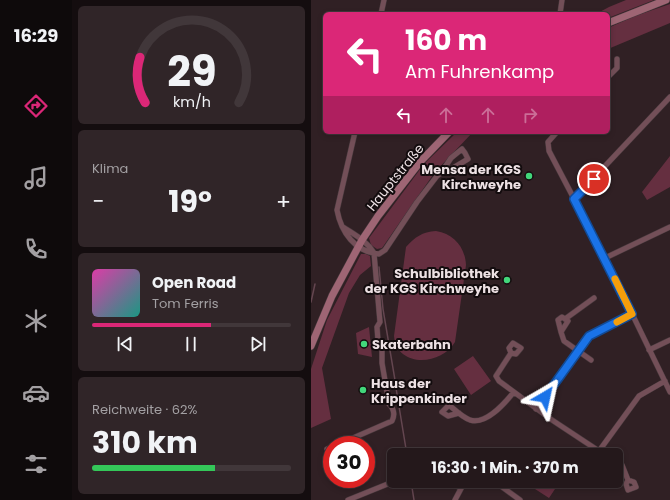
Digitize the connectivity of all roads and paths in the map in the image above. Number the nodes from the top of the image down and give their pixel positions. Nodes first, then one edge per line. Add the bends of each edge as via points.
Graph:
1 (384, 0) edge
2 (562, 0) edge
3 (666, 0) edge
4 (381, 12) edge
5 (560, 12) edge
6 (610, 22) edge
7 (617, 60) dead end
8 (610, 75) edge
9 (670, 97) edge
10 (355, 134) edge
11 (447, 134) edge
12 (555, 134) edge
13 (441, 173) junction
14 (574, 199) junction
15 (343, 227) junction
16 (670, 227) edge
17 (362, 240) junction
18 (358, 247) junction
19 (375, 253) junction
20 (605, 258) junction
21 (594, 298) dead end
22 (632, 314) junction
23 (670, 340) edge
24 (311, 346) edge
25 (649, 350) junction
26 (578, 351) junction
27 (511, 353) dead end
28 (591, 360) dead end
29 (665, 381) junction
30 (670, 392) edge
31 (513, 393) junction
32 (536, 409) junction
33 (459, 413) dead end
34 (357, 436) edge
35 (594, 448) edge
36 (601, 448) edge
37 (623, 468) edge
38 (628, 480) dead end
39 (387, 484) edge
40 (460, 488) edge
41 (504, 488) edge
42 (348, 500) edge
43 (455, 500) edge
44 (520, 500) edge

1 - 4 street
2 - 5 street
3 - 6 main road
7 - 8 street via 617,68
9 - 14 street
10 - 15 street via 338,200 337,210
11 - 17 main road, Hauptstraße via 420,162
12 - 14 street via 548,142 549,151
13 - 13 street via 468,159 465,153 462,150 457,152
13 - 19 street via 417,202 385,250 379,254
14 - 20 street
15 - 17 street
15 - 18 street via 346,235
16 - 20 street
17 - 18 main road, Hauptstraße
17 - 19 street
18 - 19 street via 366,252
18 - 24 main road, Hauptstraße via 332,296
19 - 34 street via 380,322 377,327 378,341 382,349 389,404 393,408 394,417 391,421
20 - 22 street
21 - 26 street via 565,319 568,321 561,332 564,341
22 - 25 street
22 - 26 street via 589,336
23 - 25 street
25 - 29 street
26 - 28 street
26 - 32 street
27 - 31 street via 496,376
29 - 30 street
29 - 36 street via 639,396
31 - 32 street
31 - 33 street via 497,410 483,418 470,420
32 - 35 street
37 - 38 street
39 - 42 street
40 - 43 street
41 - 44 street

